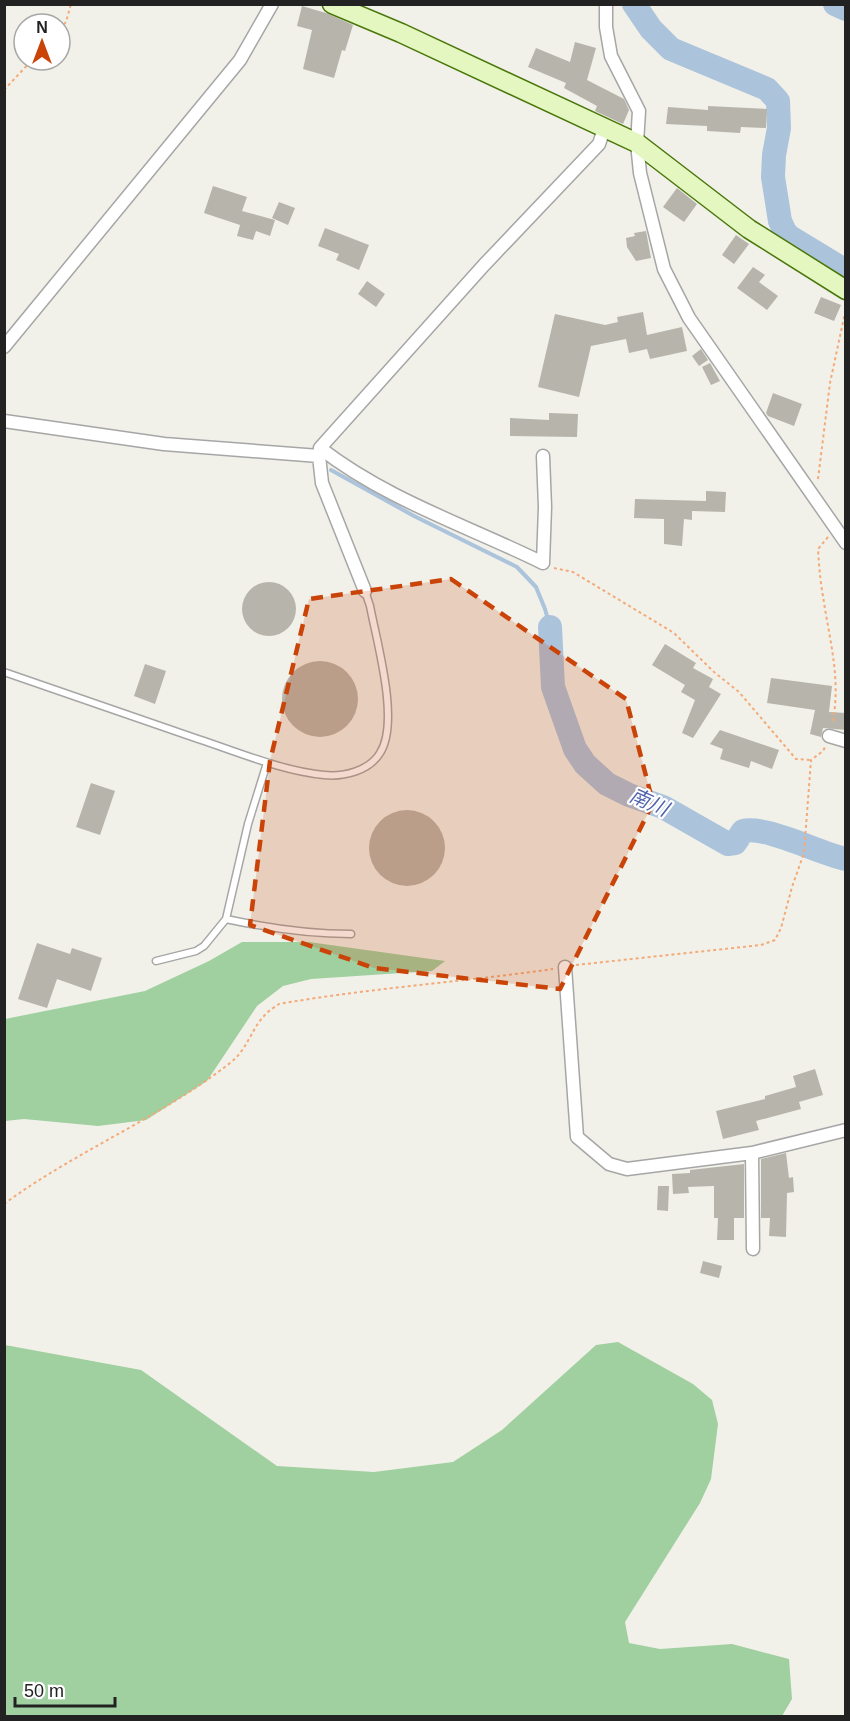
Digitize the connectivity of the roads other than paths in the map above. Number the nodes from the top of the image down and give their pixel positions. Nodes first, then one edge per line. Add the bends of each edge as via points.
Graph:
1 (272, 4) edge
2 (332, 4) edge
3 (606, 4) edge
4 (604, 126) junction
5 (637, 143) junction
6 (846, 290) edge
7 (4, 347) edge
8 (4, 421) edge
9 (319, 452) junction
10 (543, 456) dead end
11 (846, 543) edge
12 (365, 591) joint
13 (4, 672) edge
14 (829, 736) road end
15 (846, 741) edge
16 (267, 763) junction
17 (226, 919) junction
18 (351, 934) dead end
19 (156, 961) dead end
20 (565, 967) road end
21 (846, 1130) edge
22 (752, 1153) junction
23 (753, 1249) dead end

1 - 7 street via 240,60
2 - 4 street
3 - 5 street via 611,56 639,111
4 - 5 street
4 - 9 street via 599,144 576,171 484,265
5 - 6 street via 749,229
5 - 11 street via 639,173 664,269 689,318
8 - 9 street via 164,444
9 - 10 street via 465,529 543,563
9 - 12 street via 322,483
12 - 16 lane via 390,714 381,753 358,771 344,774 325,775
13 - 16 lane
14 - 15 street
16 - 17 lane
17 - 18 lane via 317,934
17 - 19 lane via 196,951
20 - 22 street via 577,1137 609,1164 627,1169
21 - 22 street
22 - 23 street

